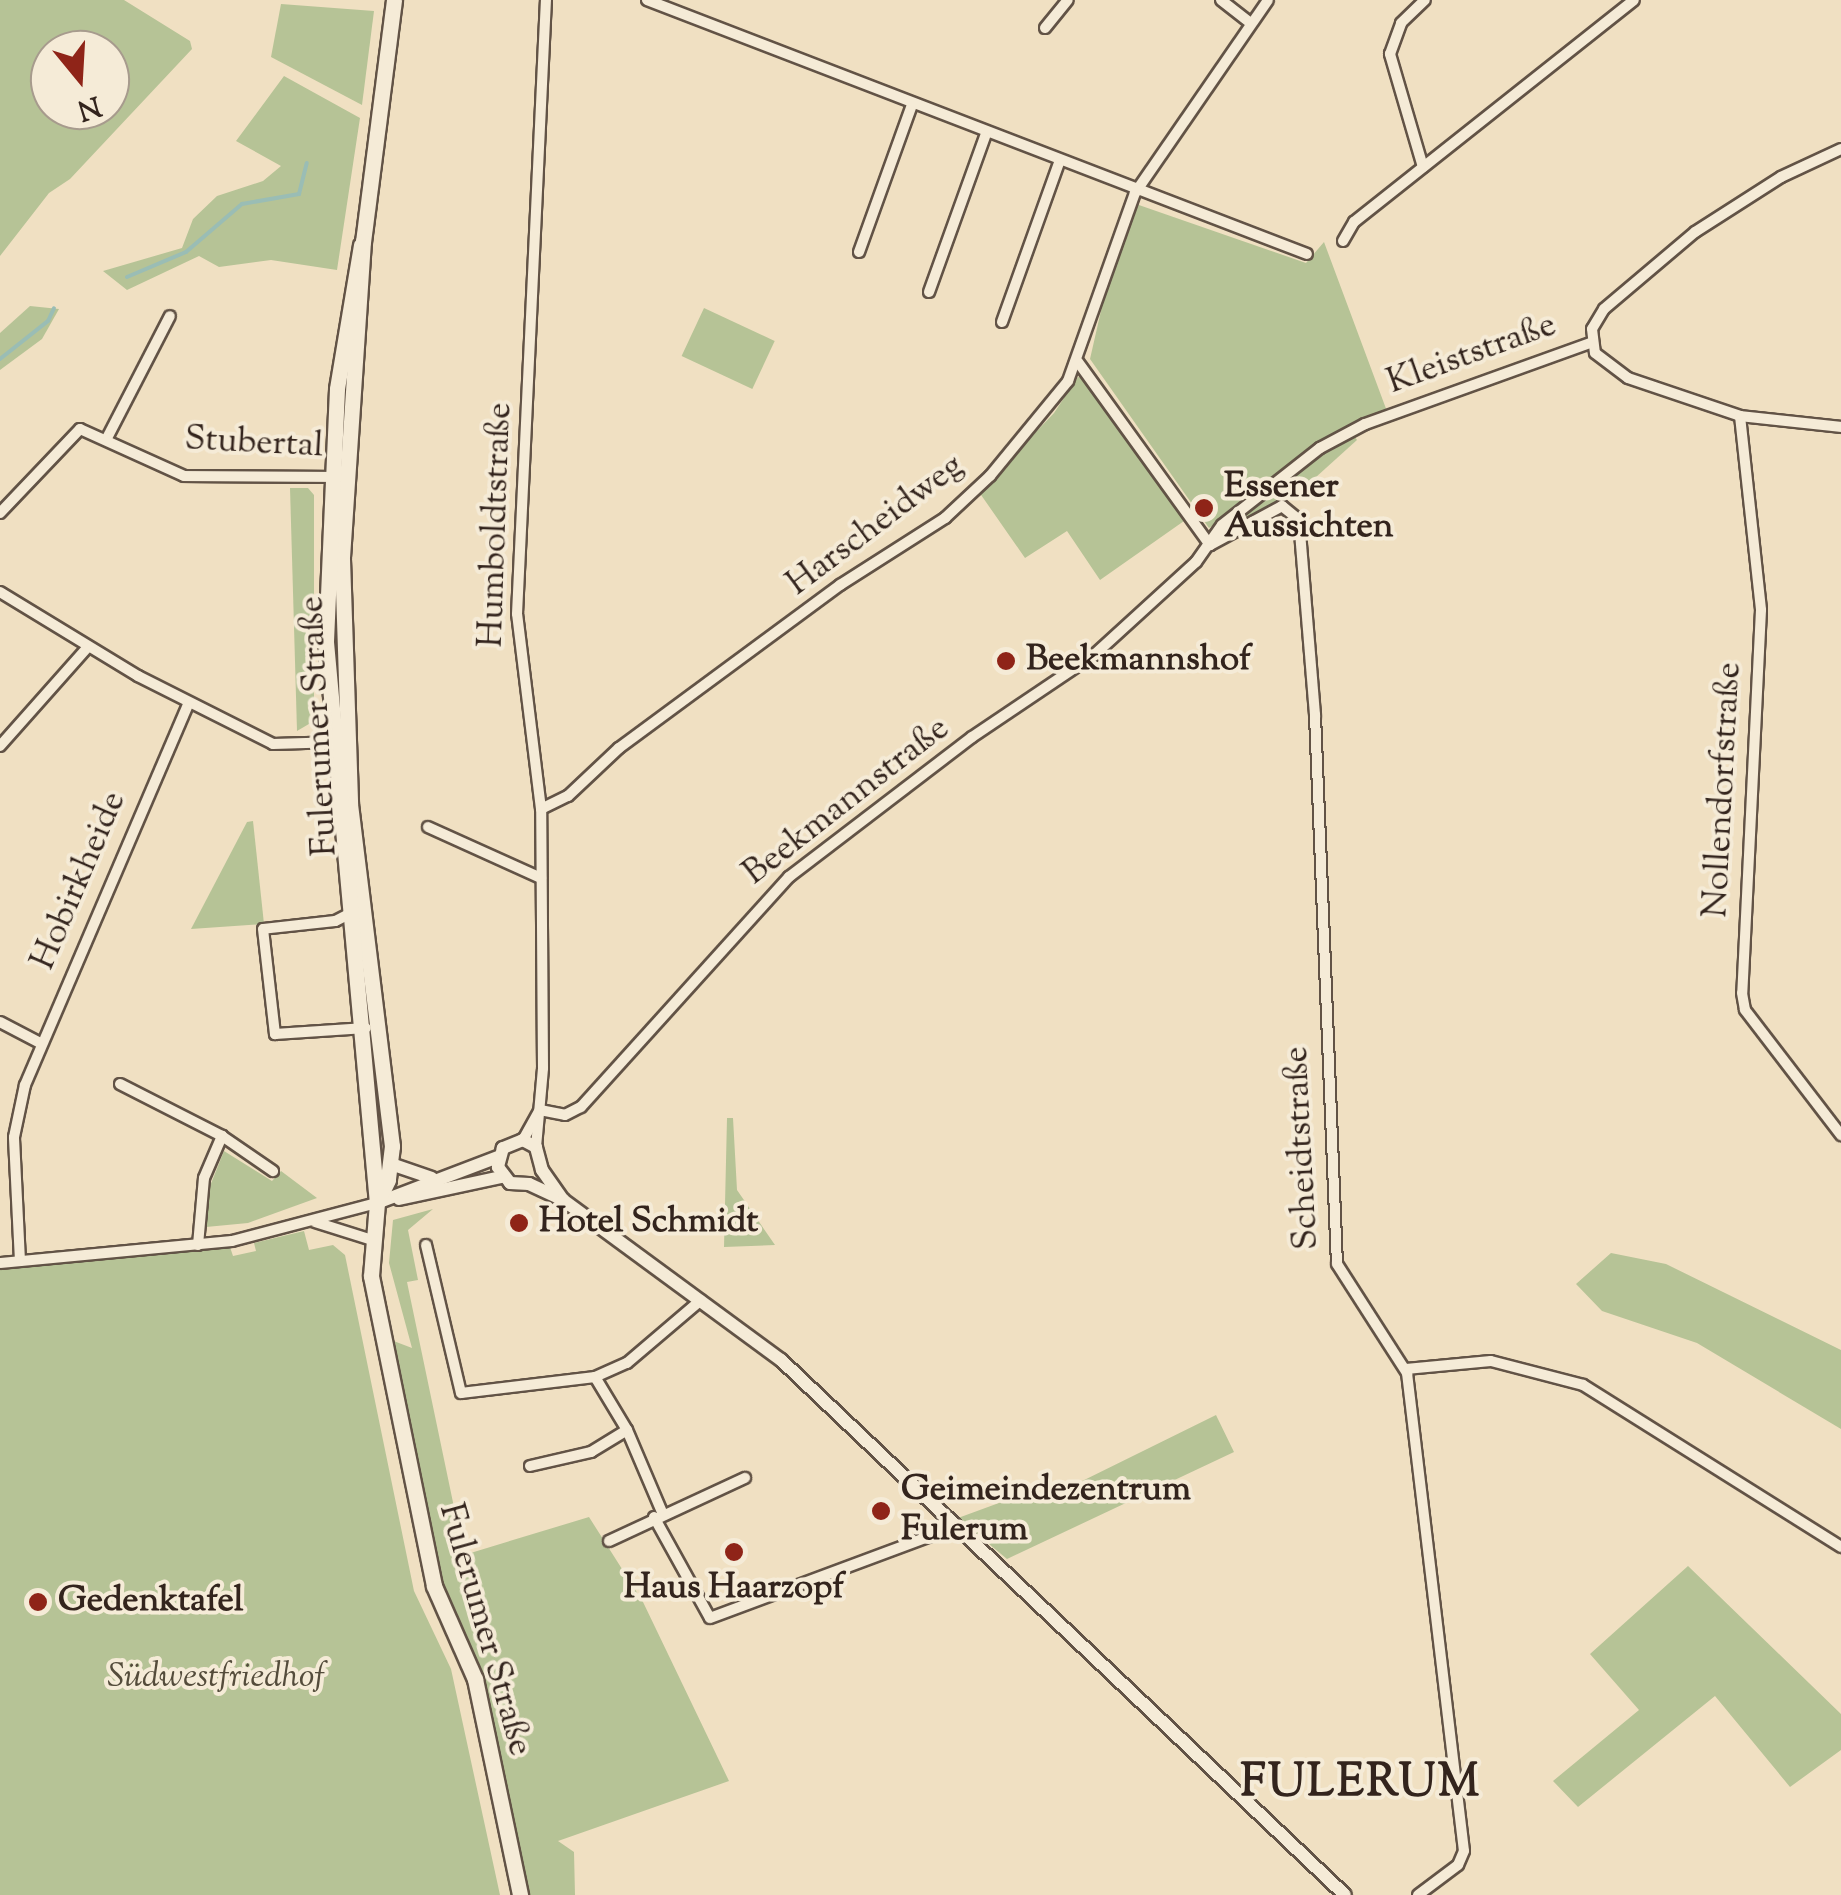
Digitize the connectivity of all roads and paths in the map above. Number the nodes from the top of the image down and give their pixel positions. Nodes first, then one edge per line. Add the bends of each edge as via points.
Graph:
1 (394, 0) edge
2 (546, 0) edge
3 (647, 0) edge
4 (1068, 0) edge
5 (1221, 0) edge
6 (1268, 0) edge
7 (1424, 0) edge
8 (1634, 0) edge
9 (1250, 23) junction
10 (1045, 28) dead end
11 (912, 105) junction
12 (986, 134) junction
13 (1841, 150) edge
14 (1059, 163) junction
15 (1423, 167) junction
16 (1136, 193) junction
17 (1342, 241) dead end
18 (859, 252) dead end
19 (1306, 254) dead end
20 (928, 292) dead end
21 (170, 316) dead end
22 (1002, 322) dead end
23 (1593, 342) junction
24 (1078, 362) junction
25 (1740, 416) junction
26 (1372, 422) joint
27 (1841, 427) edge
28 (107, 438) junction
29 (337, 477) junction
30 (0, 513) edge
31 (1210, 545) junction
32 (0, 592) edge
33 (88, 648) junction
34 (189, 703) junction
35 (338, 742) junction
36 (0, 746) edge
37 (541, 808) junction
38 (428, 827) dead end
39 (541, 878) junction
40 (363, 905) junction
41 (348, 917) junction
42 (0, 1022) edge
43 (360, 1025) junction
44 (381, 1034) junction
45 (42, 1044) junction
46 (120, 1084) dead end
47 (540, 1110) junction
48 (1841, 1135) edge
49 (222, 1136) junction
50 (530, 1143) junction
51 (498, 1157) junction
52 (391, 1164) junction
53 (542, 1170) junction
54 (273, 1171) dead end
55 (502, 1177) junction
56 (434, 1179) junction
57 (529, 1184) junction
58 (563, 1200) junction
59 (376, 1203) junction
60 (309, 1221) junction
61 (372, 1240) junction
62 (198, 1245) junction
63 (426, 1246) dead end
64 (20, 1261) junction
65 (0, 1263) edge
66 (702, 1300) junction
67 (1406, 1369) junction
68 (595, 1378) junction
69 (627, 1430) junction
70 (530, 1466) dead end
71 (745, 1478) dead end
72 (658, 1515) junction
73 (955, 1528) junction
74 (609, 1541) dead end
75 (1841, 1547) edge
76 (520, 1895) edge
77 (1345, 1895) edge
78 (1418, 1895) edge

1 - 29 main road, Fulerumer Straße via 363,241 353,265
2 - 37 street, Humboldtstraße via 518,614
3 - 11 street
4 - 10 street
5 - 9 street
6 - 9 street, Harscheidweg
7 - 15 street via 1401,23 1390,54
8 - 15 street
9 - 16 street, Harscheidweg
11 - 12 street
11 - 18 street
12 - 14 street
12 - 20 street
13 - 23 street, Kleiststraße via 1781,177 1695,232 1596,318
14 - 16 street
14 - 22 street
15 - 17 street via 1354,222
16 - 19 street
16 - 24 street, Harscheidweg
21 - 28 street
23 - 25 street, Kleiststraße via 1612,370
23 - 26 street, Kleiststraße
24 - 31 street
24 - 37 street, Harscheidweg via 1042,417 958,508 619,748 583,784
25 - 27 street, Kleiststraße
25 - 48 street, Nollendorfstraße via 1761,610 1742,993 1746,1010
26 - 31 street, Beekmannstraße via 1320,448 1222,525
28 - 29 street, Stubertal via 184,476
28 - 30 street via 80,429
29 - 35 main road, Fulerumer Straße
31 - 47 street, Beekmannstraße via 1094,655 972,737 788,877 581,1107 565,1115
31 - 67 street, Scheidtstraße via 1282,506 1299,520 1313,680 1337,1264
32 - 33 street
33 - 34 street
33 - 36 street
34 - 35 street via 272,744
34 - 45 street, Hobirkheide
35 - 40 main road, Fulerumer Straße
35 - 41 main road, Fulerumer Straße
37 - 39 street, Humboldtstraße
38 - 39 street
39 - 47 street, Humboldtstraße
40 - 41 street
40 - 44 main road, Fulerumer Straße
41 - 43 main road, Fulerumer Straße
41 - 43 street via 264,928 274,1034
42 - 45 street
43 - 44 street
43 - 59 main road, Fulerumer Straße
44 - 52 main road, Fulerumer Straße
45 - 64 street, Hobirkheide via 14,1137
46 - 49 street
47 - 50 street, Humboldtstraße
49 - 54 street
49 - 62 street via 204,1178
50 - 51 street via 503,1148
50 - 53 street, Humboldtstraße
51 - 55 street
51 - 56 street
52 - 56 street
52 - 59 main road, Fulerumer Straße
53 - 57 street
53 - 58 street, Humboldtstraße
55 - 57 street, Humboldtstraße
55 - 59 street
56 - 59 street
57 - 58 street, Humboldtstraße
58 - 66 street, Humboldtstraße
59 - 60 street
59 - 61 main road, Fulerumer Straße
60 - 61 street
60 - 62 street
61 - 76 main road, Fulerumer Straße via 379,1327 434,1586 474,1679
62 - 64 street
63 - 68 street via 461,1393
64 - 65 street
66 - 68 street via 627,1363
66 - 73 street, Humboldtstraße via 781,1360
67 - 75 street via 1491,1362 1583,1386
67 - 78 street, Scheidtstraße via 1464,1851 1458,1865
68 - 69 street
69 - 70 street via 591,1452
69 - 72 street
71 - 72 street
72 - 73 street via 710,1618
72 - 74 street
73 - 77 street, Humboldtstraße

